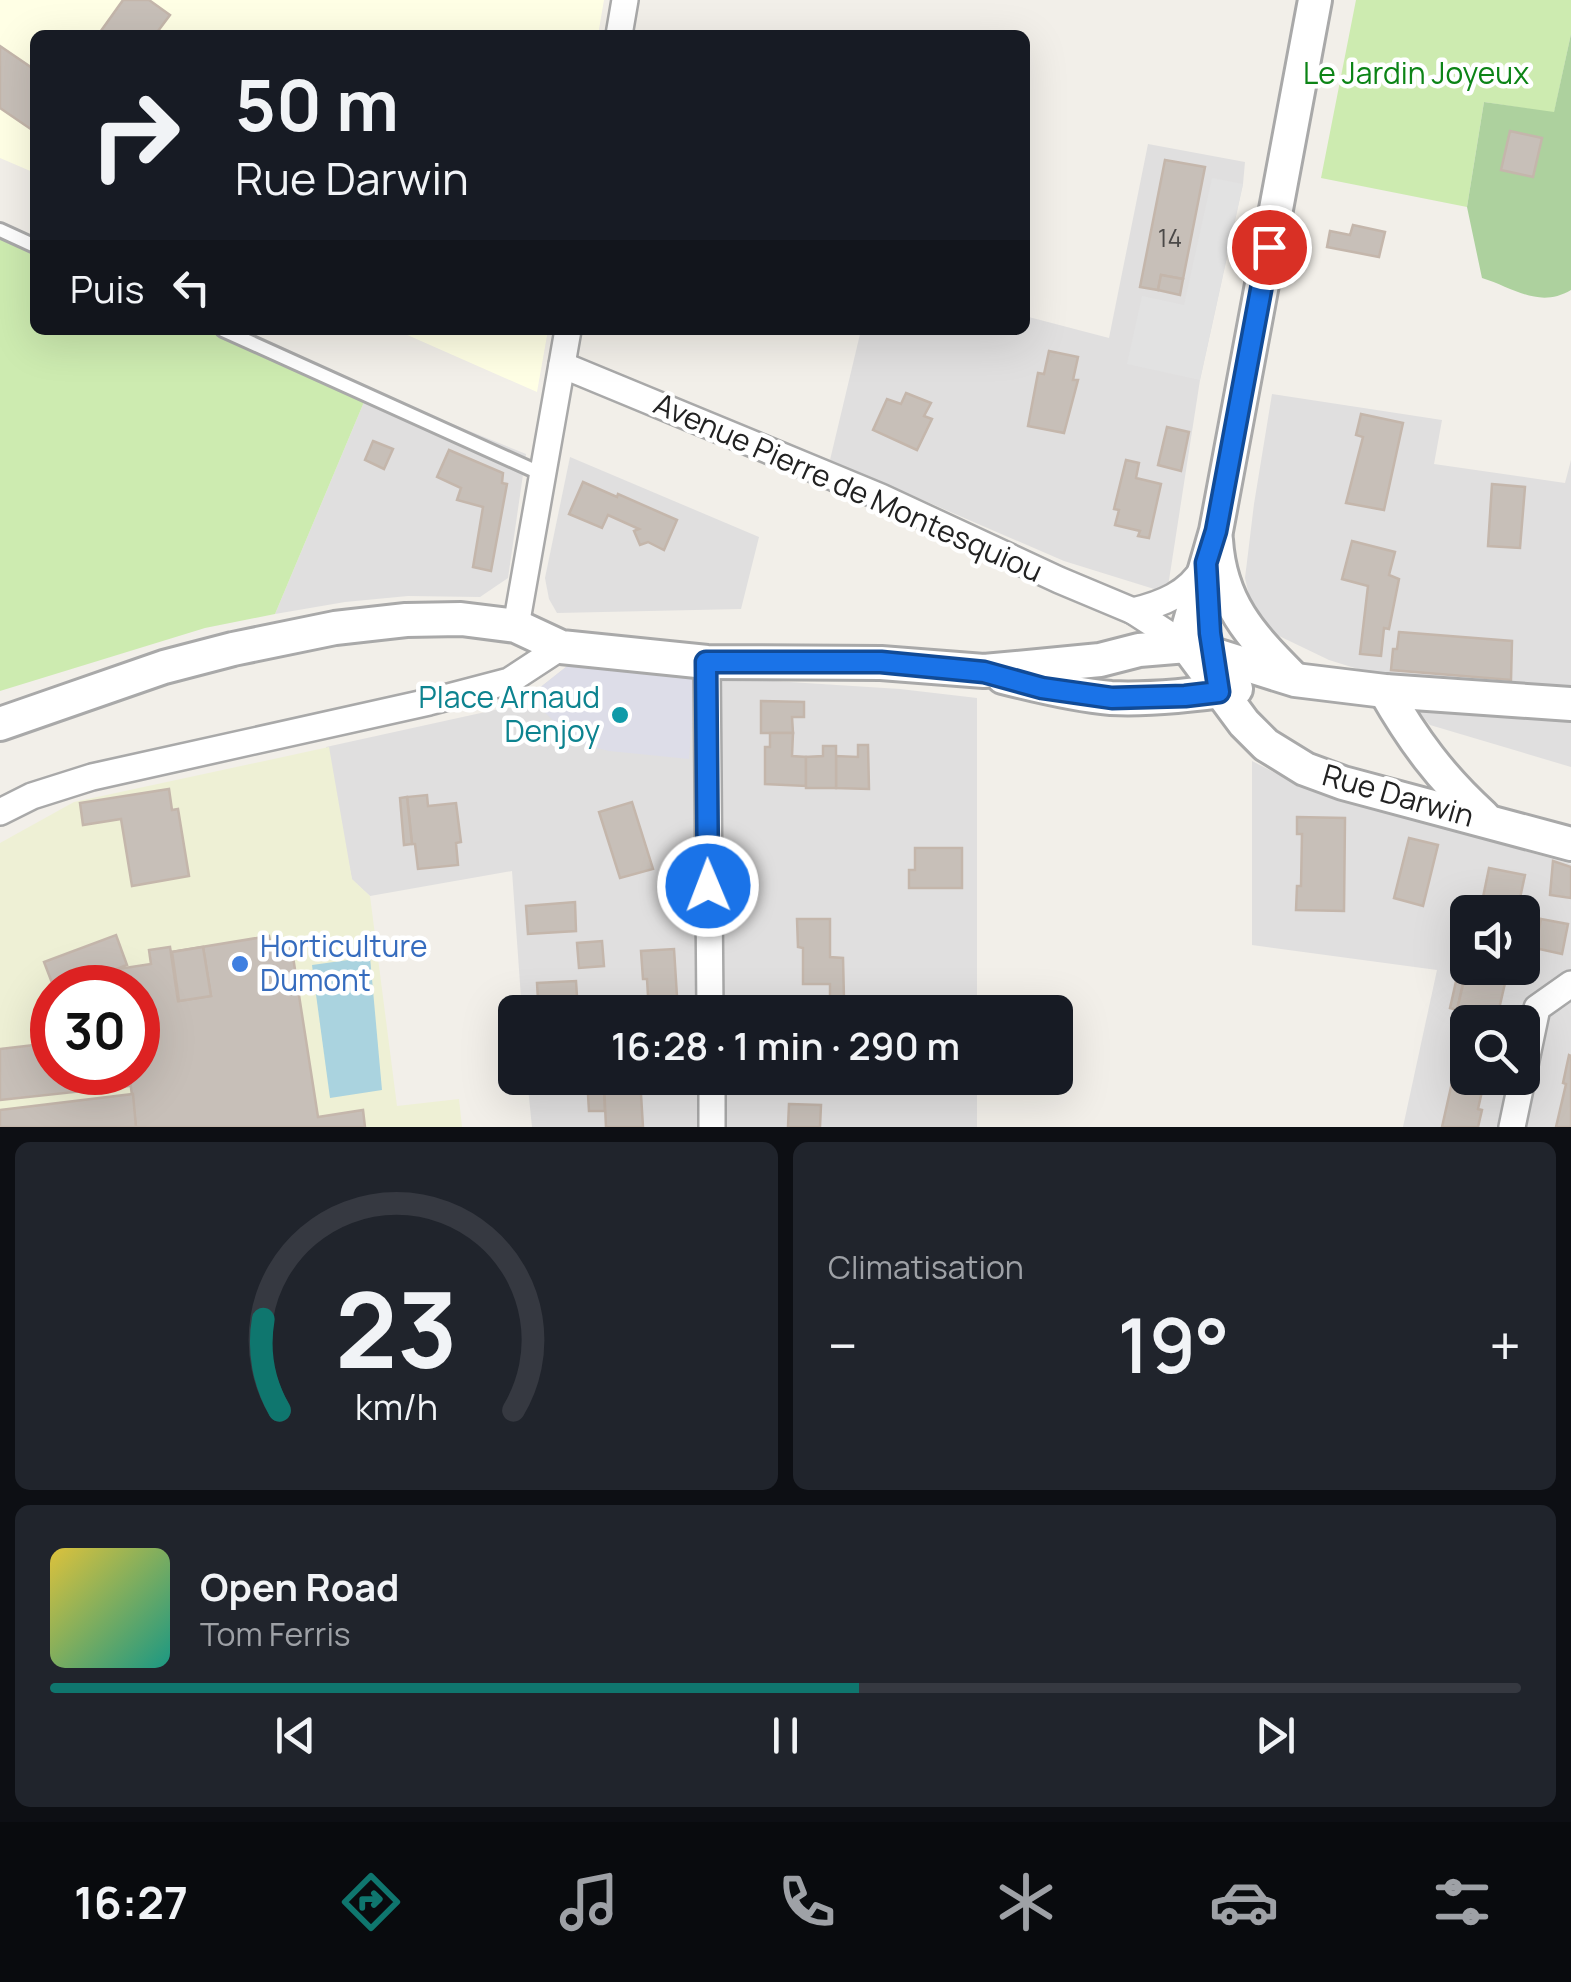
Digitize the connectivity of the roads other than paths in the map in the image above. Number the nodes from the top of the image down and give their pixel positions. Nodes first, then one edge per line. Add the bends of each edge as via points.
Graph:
1 (625, 0) edge
2 (1315, 0) edge
3 (620, 30) edge
4 (0, 230) edge
5 (30, 244) edge
6 (235, 335) edge
7 (567, 335) edge
8 (562, 365) junction
9 (542, 474) junction
10 (1216, 531) junction
11 (1206, 563) junction
12 (1133, 612) junction
13 (516, 626) junction
14 (561, 646) junction
15 (1200, 651) junction
16 (706, 662) junction
17 (984, 672) junction
18 (1295, 680) junction
19 (1384, 691) junction
20 (1219, 692) junction
21 (1571, 704) edge
22 (0, 724) edge
23 (0, 812) edge
24 (1489, 822) junction
25 (1571, 844) edge
26 (1571, 984) edge
27 (710, 995) edge
28 (712, 1095) edge
29 (712, 1127) edge
30 (1512, 1127) edge

1 - 3 street
2 - 10 street
4 - 5 lane
6 - 9 lane
7 - 8 street
8 - 9 street
8 - 12 street, Avenue Pierre de Montesquiou via 881,497
9 - 13 street
10 - 11 street
10 - 18 street via 1218,561 1238,617
11 - 12 street via 1181,592
11 - 15 street via 1189,624
12 - 15 street, Avenue Pierre de Montesquiou
13 - 14 street
13 - 22 street via 461,619 335,628 164,667
14 - 16 street
14 - 23 street via 509,681 92,777
15 - 17 street via 1139,650
15 - 18 street, Avenue Pierre de Montesquiou
15 - 20 street, Rue Darwin
16 - 17 street via 881,662
16 - 27 street
17 - 20 street via 1112,698
18 - 19 street, Avenue Pierre de Montesquiou
18 - 20 street, Avenue Pierre de Montesquiou
19 - 21 street, Avenue Pierre de Montesquiou
19 - 24 street, Rue Darwin via 1451,788
20 - 24 street, Rue Darwin via 1266,745 1305,769
24 - 25 street, Rue Darwin
26 - 30 street via 1537,1008
28 - 29 street

